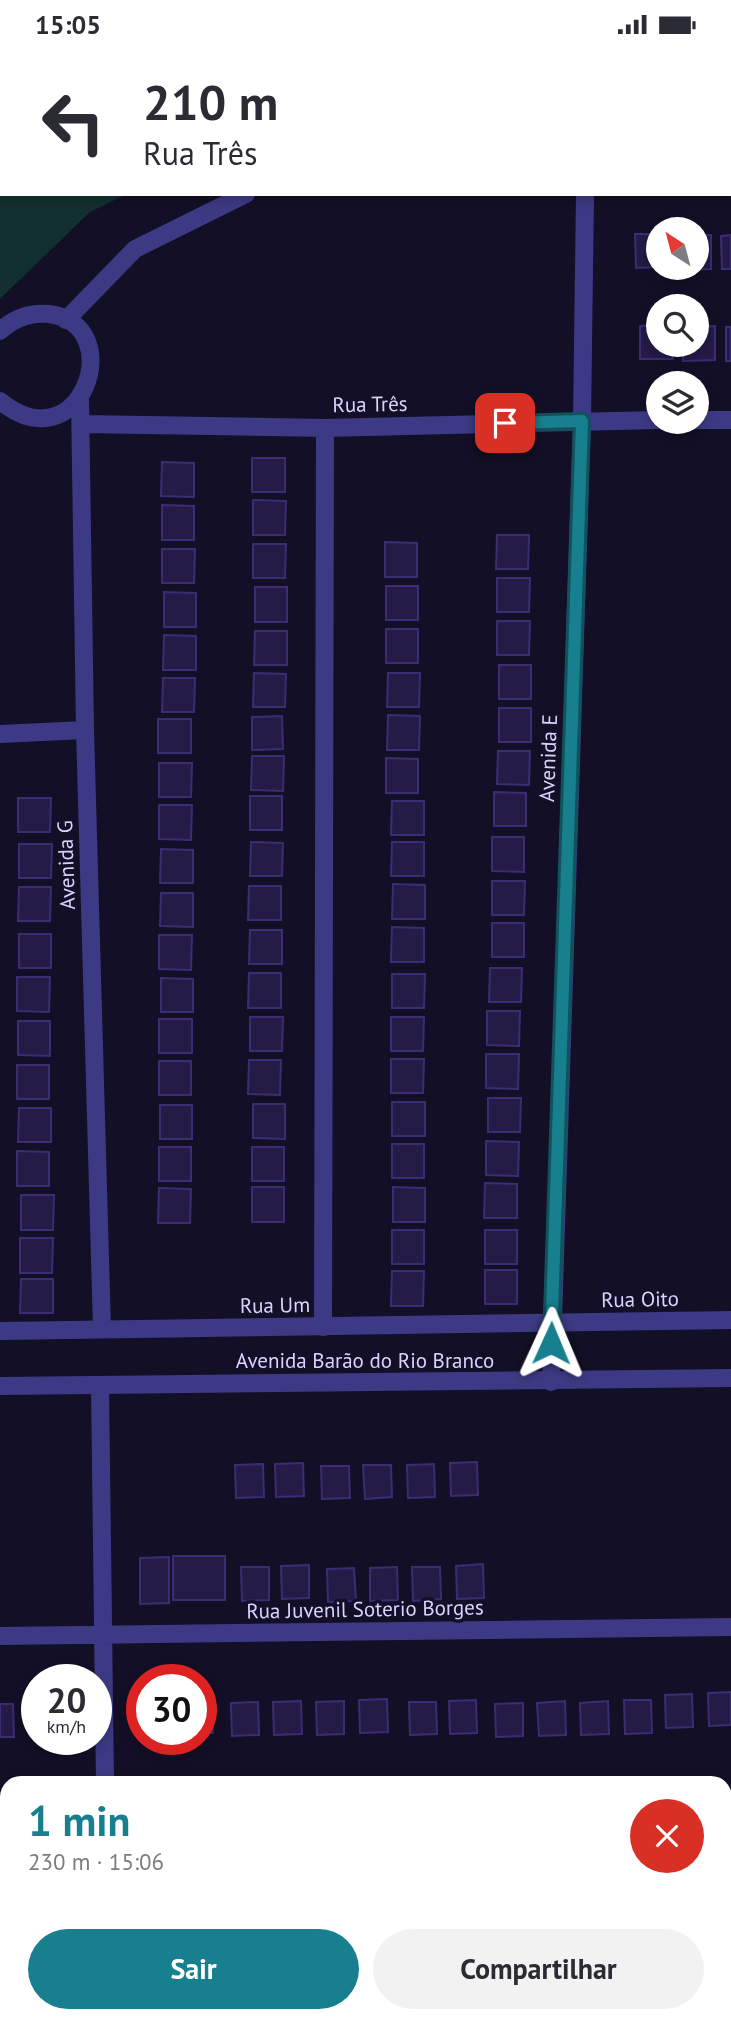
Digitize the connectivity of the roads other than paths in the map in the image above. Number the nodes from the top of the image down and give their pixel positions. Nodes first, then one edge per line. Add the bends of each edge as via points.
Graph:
1 (242, 196) edge
2 (584, 196) edge
3 (66, 320) junction
4 (0, 331) edge
5 (80, 399) junction
6 (0, 401) edge
7 (26, 417) junction
8 (709, 420) edge
9 (731, 420) edge
10 (582, 421) junction
11 (646, 421) edge
12 (0, 423) edge
13 (83, 424) junction
14 (325, 428) junction
15 (85, 730) junction
16 (0, 734) edge
17 (731, 1320) edge
18 (551, 1324) junction
19 (323, 1327) junction
20 (102, 1329) junction
21 (0, 1331) edge
22 (731, 1378) edge
23 (551, 1382) junction
24 (100, 1385) junction
25 (0, 1386) edge
26 (731, 1627) edge
27 (103, 1635) junction
28 (0, 1636) edge
29 (105, 1776) edge

1 - 3 street via 135,249
2 - 10 street, Avenida E
3 - 4 street via 37,313
3 - 5 street via 82,336 91,356 92,371
5 - 7 street via 55,416
5 - 13 street, Avenida G
6 - 7 street
7 - 12 street
8 - 9 street
10 - 11 street, Rua Três
10 - 14 street, Rua Três
10 - 18 street, Avenida E
13 - 14 street, Rua Três
13 - 15 street, Avenida G
14 - 19 street
15 - 16 street
15 - 20 street, Avenida G
17 - 18 street, Rua Oito
18 - 19 street, Rua Um
18 - 23 street, Avenida E
19 - 20 street, Rua Um
20 - 21 street, Rua Um
22 - 23 street, Avenida Barão do Rio Branco
23 - 24 street, Avenida Barão do Rio Branco
24 - 25 street, Avenida Barão do Rio Branco
24 - 27 street
26 - 27 street, Rua Juvenil Soterio Borges
27 - 28 street, Rua Juvenil Soterio Borges
27 - 29 street

